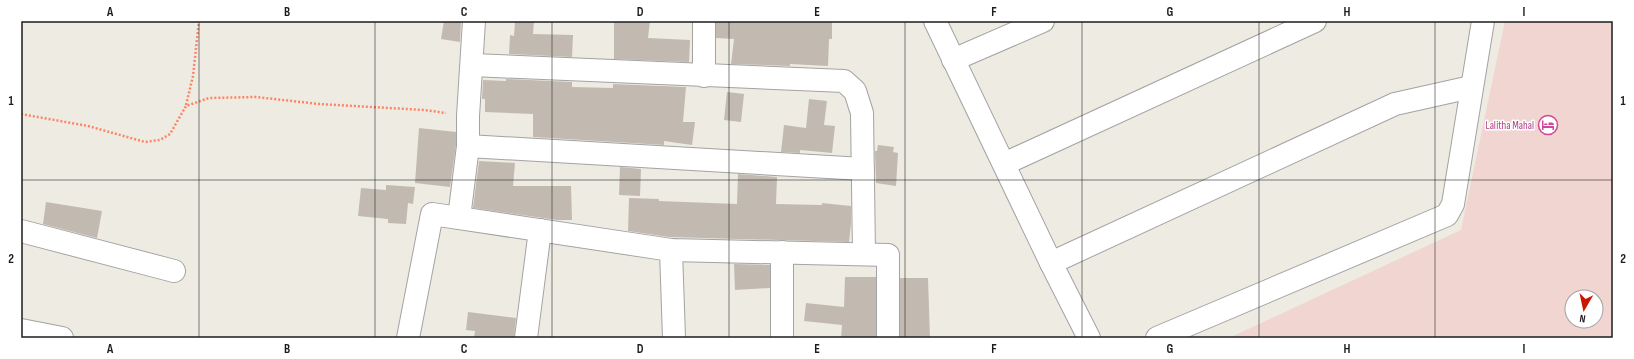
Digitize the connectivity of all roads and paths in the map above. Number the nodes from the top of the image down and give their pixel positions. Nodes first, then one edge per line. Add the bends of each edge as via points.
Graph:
1 (199, 21) edge
2 (474, 21) edge
3 (704, 21) edge
4 (935, 21) edge
5 (1044, 21) edge
6 (1315, 21) edge
7 (1484, 21) edge
8 (954, 60) junction
9 (472, 65) junction
10 (704, 76) junction
11 (1471, 87) junction
12 (186, 106) junction
13 (21, 114) edge
14 (468, 116) junction
15 (468, 146) junction
16 (1004, 164) junction
17 (863, 169) junction
18 (459, 218) junction
19 (540, 230) junction
20 (21, 231) edge
21 (671, 250) junction
22 (782, 252) junction
23 (864, 254) junction
24 (1051, 264) junction
25 (174, 271) dead end
26 (21, 330) edge
27 (62, 338) edge
28 (408, 338) edge
29 (526, 338) edge
30 (674, 338) edge
31 (782, 338) edge
32 (888, 338) edge
33 (1089, 338) edge
34 (1157, 338) edge

1 - 12 path via 193,76
2 - 9 street
3 - 10 street
4 - 8 street
5 - 8 street
6 - 16 street
7 - 11 street
8 - 16 street
9 - 10 street
9 - 14 street
10 - 17 street via 844,81 855,91 862,113
11 - 24 street via 1395,104
11 - 34 street via 1453,204 1447,215
12 - 13 path via 170,134 160,140 145,142 88,126
12 - 14 path via 209,98 256,97 424,110
14 - 15 street
15 - 17 street
15 - 18 street
16 - 24 street
17 - 23 street
18 - 19 street
18 - 28 street via 432,214
19 - 21 street
19 - 29 street
20 - 25 street
21 - 22 street
21 - 30 street
22 - 23 street
22 - 31 street
23 - 32 street via 888,255
24 - 33 street
26 - 27 street

